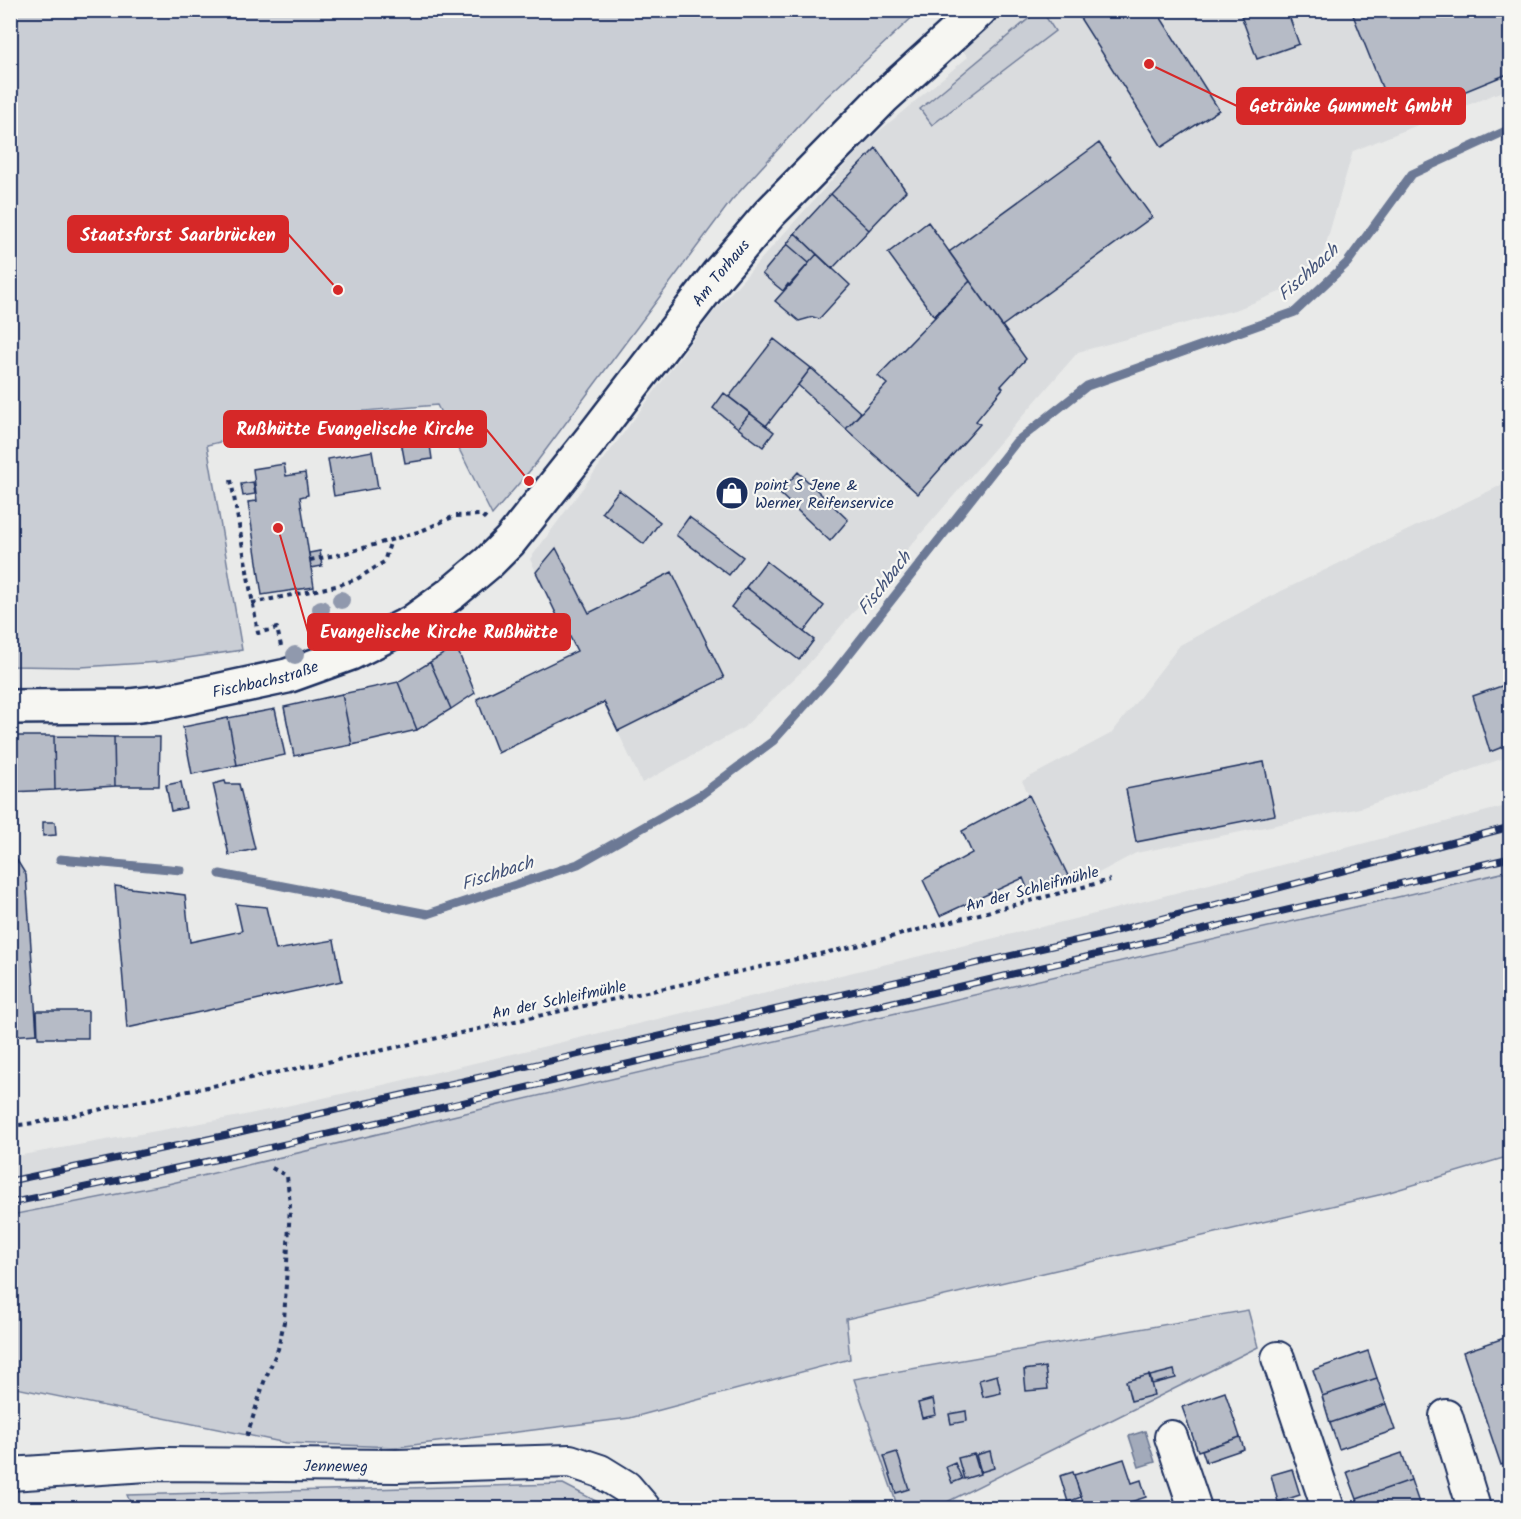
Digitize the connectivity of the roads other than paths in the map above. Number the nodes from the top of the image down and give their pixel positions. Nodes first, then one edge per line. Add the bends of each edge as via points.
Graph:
1 (980, 10) edge
2 (489, 562) joint
3 (10, 707) edge
4 (1278, 1358) dead end
5 (1446, 1416) dead end
6 (1171, 1437) dead end
7 (10, 1474) edge
8 (644, 1509) edge
9 (1195, 1509) edge
10 (1328, 1509) edge
11 (1474, 1509) edge

1 - 2 main road, Am Torhaus via 884,97 769,214
2 - 3 main road, Fischbachstraße via 411,623 351,653 287,676 130,706
4 - 10 street
5 - 11 street
6 - 9 street
7 - 8 street, Jenneweg via 162,1464 396,1466 570,1461 600,1471 626,1487

